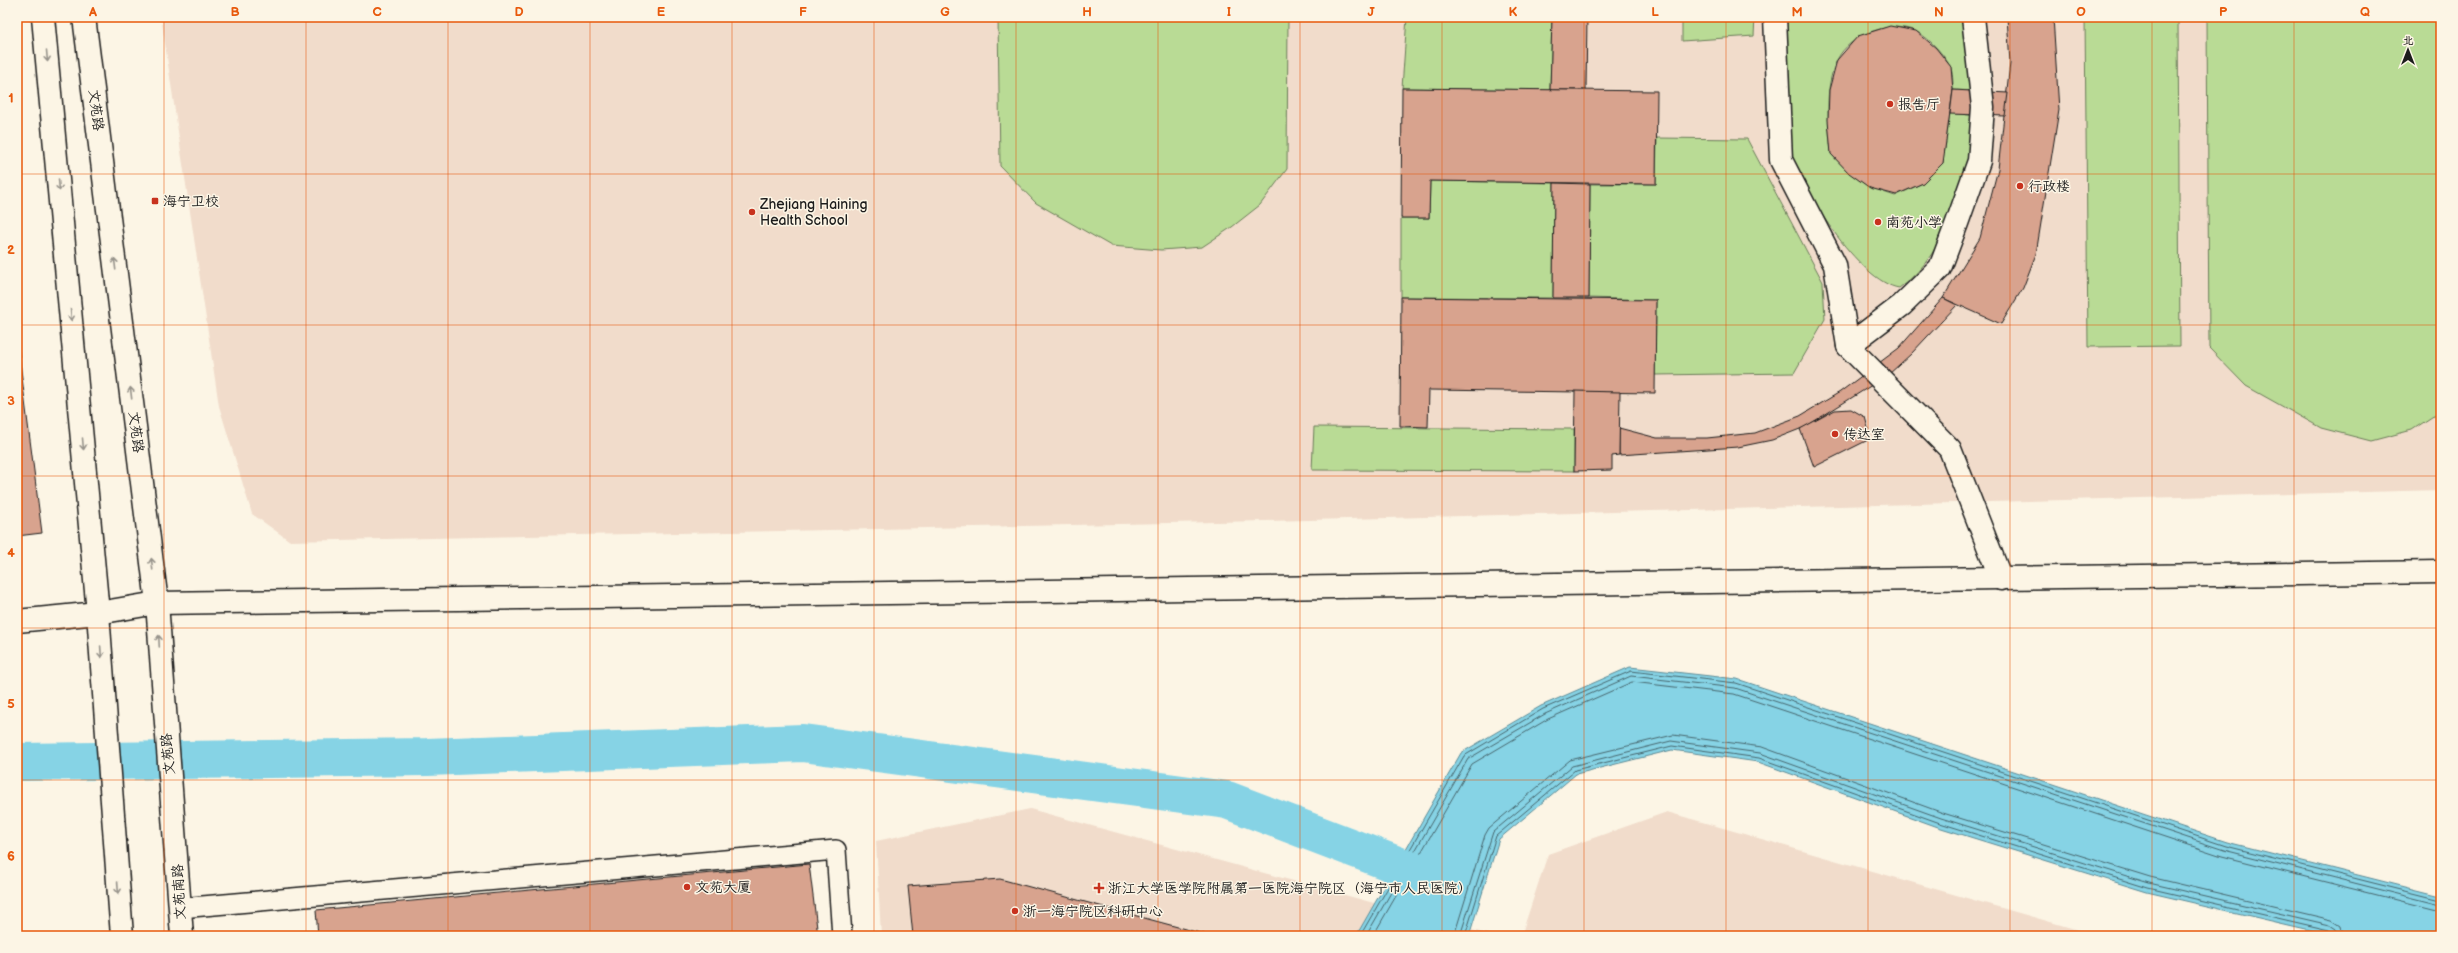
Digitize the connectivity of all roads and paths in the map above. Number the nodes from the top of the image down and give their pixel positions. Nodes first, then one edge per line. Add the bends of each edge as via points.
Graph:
1 (43, 17) edge
2 (84, 17) edge
3 (1775, 17) edge
4 (1974, 17) edge
5 (1848, 346) junction
6 (2441, 572) edge
7 (2002, 579) junction
8 (157, 602) junction
9 (98, 613) junction
10 (17, 621) edge
11 (176, 848) joint
12 (180, 908) junction
13 (122, 936) edge
14 (182, 936) edge
15 (842, 936) edge

1 -> 9 street
8 -> 2 street, 文苑路
3 - 5 street via 1781,160 1835,265
4 - 5 street via 1983,107 1979,161 1940,268 1902,306
5 - 7 street via 1950,449
6 - 7 street
7 - 8 street
8 - 9 street
11 -> 8 street, 文苑路 via 161,680
9 - 10 street
9 -> 13 street
11 - 12 street, 文苑南路
12 - 14 street, 文苑南路
12 - 15 lane via 836,850

